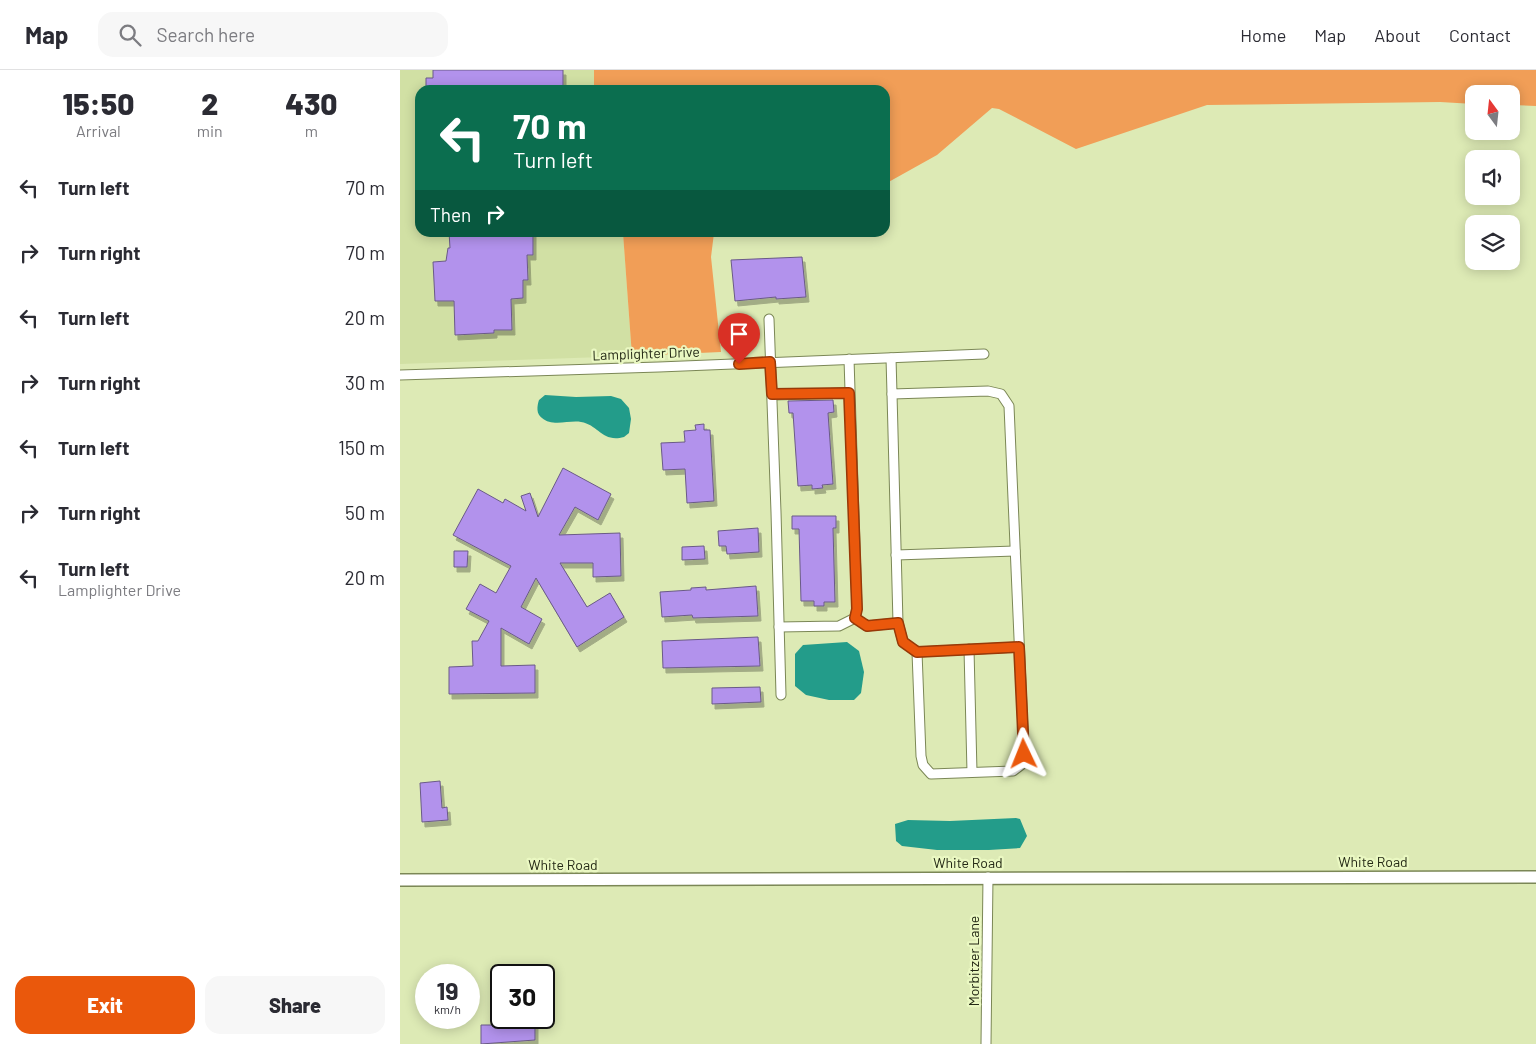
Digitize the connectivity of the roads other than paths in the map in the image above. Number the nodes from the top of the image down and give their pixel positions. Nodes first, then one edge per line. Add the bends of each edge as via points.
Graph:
1 (769, 319) dead end
2 (984, 354) dead end
3 (891, 358) junction
4 (849, 359) junction
5 (770, 362) junction
6 (400, 375) edge
7 (849, 393) junction
8 (772, 394) junction
9 (892, 394) junction
10 (1015, 551) junction
11 (896, 555) junction
12 (855, 618) junction
13 (898, 623) junction
14 (779, 627) junction
15 (1019, 647) junction
16 (969, 649) junction
17 (917, 652) junction
18 (781, 695) dead end
19 (972, 772) junction
20 (1536, 876) edge
21 (988, 877) junction
22 (400, 880) edge
23 (986, 1044) edge

1 - 5 street
2 - 3 street, Lamplighter Drive
3 - 4 street, Lamplighter Drive
3 - 9 street
4 - 5 street, Lamplighter Drive
4 - 7 street
5 - 6 street, Lamplighter Drive
5 - 8 street
7 - 8 street
7 - 12 street
8 - 14 street
9 - 10 street via 988,391 1001,394 1009,406
9 - 11 street
10 - 11 street
10 - 15 street
11 - 13 street
12 - 13 street via 867,626
12 - 14 street via 839,626
13 - 17 street via 903,642
14 - 18 street
15 - 16 street
15 - 19 street via 1024,754 1021,765 1013,771
16 - 17 street
16 - 19 street
17 - 19 street via 923,765 931,774
20 - 21 street, White Road
21 - 22 street, White Road
21 - 23 street, Morbitzer Lane

